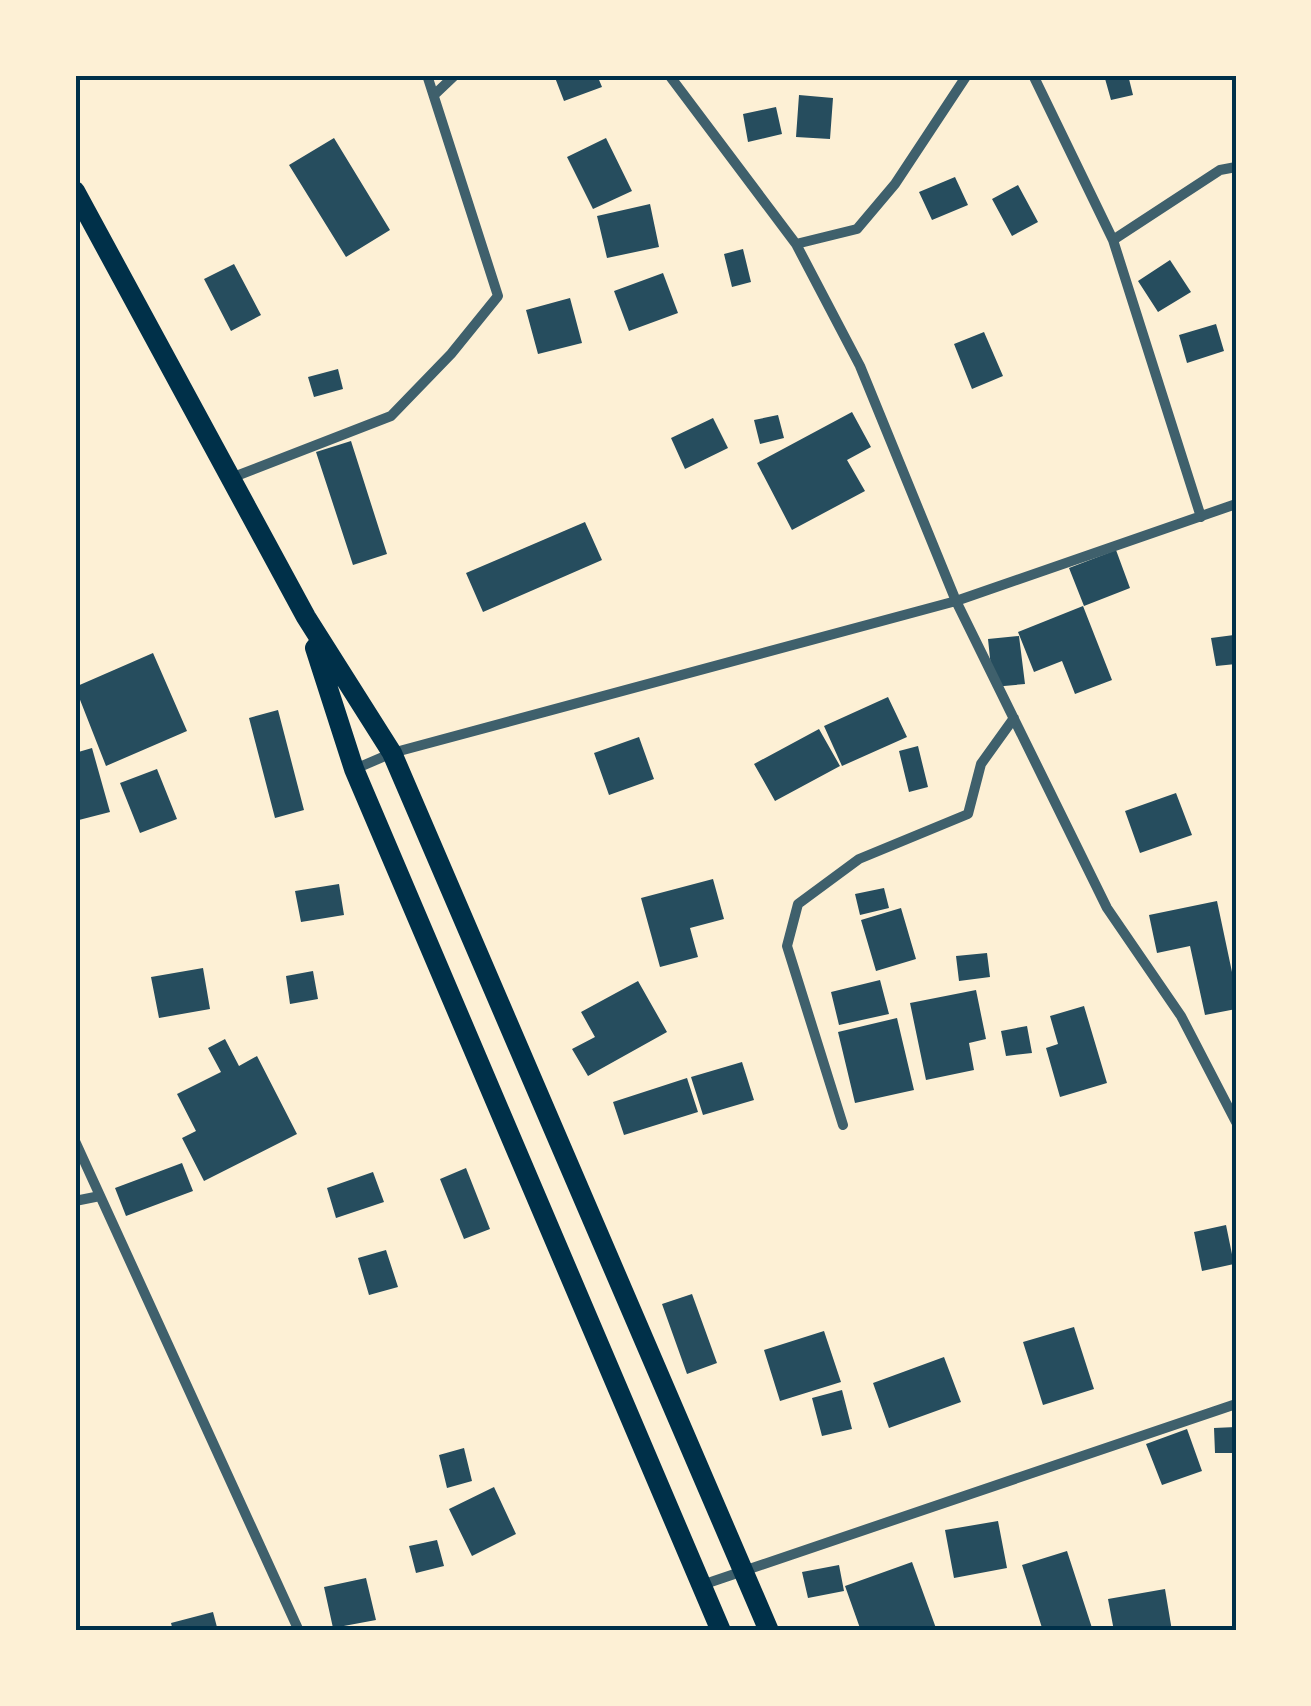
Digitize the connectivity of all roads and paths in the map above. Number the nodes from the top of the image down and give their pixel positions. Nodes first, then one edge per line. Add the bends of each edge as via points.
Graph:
1 (427, 75) edge
2 (455, 75) edge
3 (669, 75) edge
4 (967, 75) edge
5 (1033, 75) edge
6 (435, 94) junction
7 (1236, 166) edge
8 (75, 191) edge
9 (1112, 240) junction
10 (796, 244) junction
11 (230, 478) junction
12 (1236, 504) edge
13 (1200, 516) junction
14 (956, 601) junction
15 (306, 617) junction
16 (1014, 718) junction
17 (392, 753) junction
18 (354, 769) junction
19 (1236, 1122) edge
20 (843, 1124) dead end
21 (75, 1141) edge
22 (100, 1196) junction
23 (75, 1202) edge
24 (1236, 1404) edge
25 (743, 1569) junction
26 (702, 1586) junction
27 (300, 1631) edge
28 (720, 1631) edge
29 (769, 1631) edge

1 - 6 street
2 - 6 street
3 - 10 street
4 - 10 street via 857,229
5 - 9 street
6 - 11 street via 498,296 391,416
7 - 9 street
8 - 11 main road
9 - 13 street
10 - 14 street via 860,366
11 - 15 main road
12 - 13 street
13 - 14 street
14 - 16 street
14 - 17 street
15 - 17 main road
15 - 18 main road
16 - 19 street via 1107,908 1182,1016
16 - 20 street via 980,764 968,814 859,860 798,904 788,946
17 - 18 street
17 - 25 main road
18 - 26 main road
21 - 22 street
22 - 23 street
22 - 27 street
24 - 25 street
25 - 26 street
25 - 29 main road
26 - 28 main road

